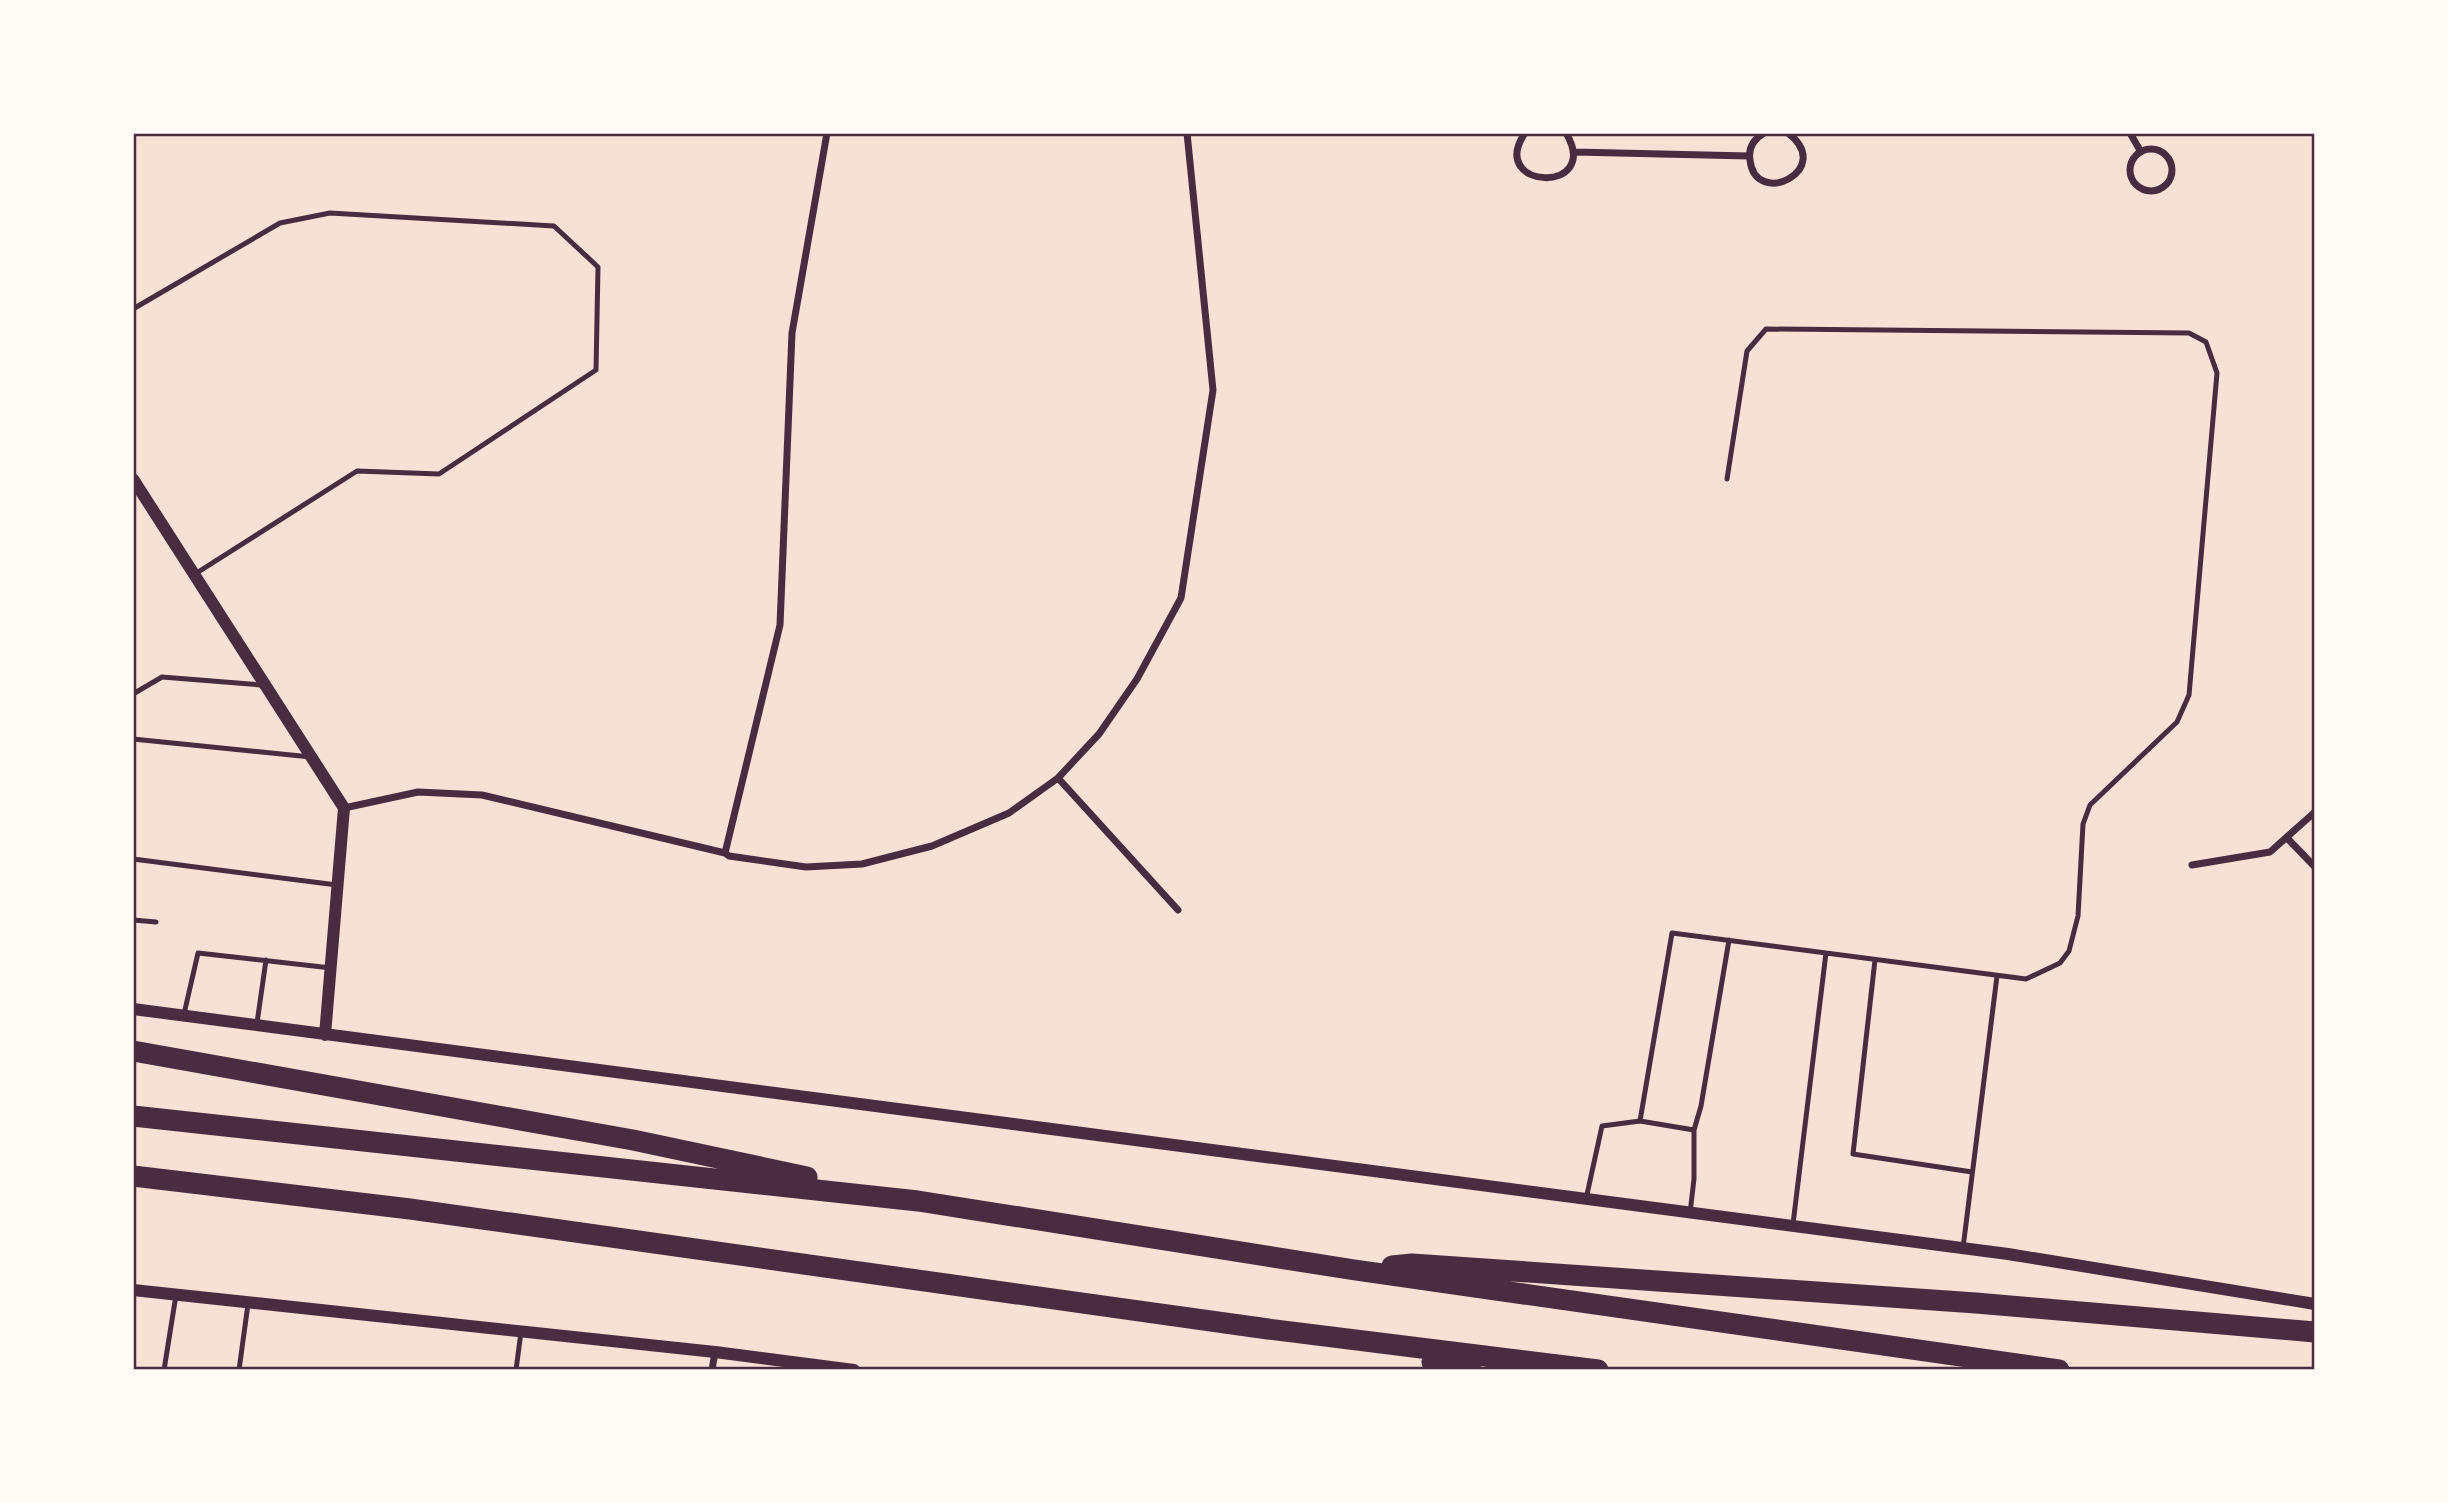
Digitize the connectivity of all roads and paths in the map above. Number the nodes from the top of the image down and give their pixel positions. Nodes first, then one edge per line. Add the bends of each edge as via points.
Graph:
1 (827, 133) edge
2 (1187, 133) edge
3 (1525, 133) edge
4 (1566, 133) edge
5 (1764, 133) edge
6 (1788, 133) edge
7 (2130, 133) edge
8 (1574, 152) junction
9 (2141, 152) junction
10 (1749, 156) junction
11 (133, 309) edge
12 (133, 479) edge
13 (1727, 479) dead end
14 (195, 574) junction
15 (266, 685) junction
16 (133, 694) edge
17 (133, 739) edge
18 (312, 757) junction
19 (1058, 778) junction
20 (344, 808) junction
21 (2315, 812) edge
22 (2287, 838) junction
23 (725, 853) junction
24 (133, 859) edge
25 (2192, 865) dead end
26 (2315, 867) edge
27 (337, 885) junction
28 (1178, 910) dead end
29 (133, 920) edge
30 (156, 922) dead end
31 (1729, 940) junction
32 (1826, 953) junction
33 (266, 960) junction
34 (1875, 960) junction
35 (331, 968) junction
36 (1997, 976) junction
37 (133, 1009) edge
38 (184, 1016) junction
39 (257, 1026) junction
40 (325, 1035) junction
41 (133, 1051) edge
42 (133, 1116) edge
43 (1640, 1121) junction
44 (1694, 1130) junction
45 (1972, 1172) junction
46 (133, 1175) edge
47 (1586, 1199) junction
48 (918, 1201) junction
49 (1690, 1213) junction
50 (1793, 1226) junction
51 (1963, 1248) junction
52 (1355, 1270) junction
53 (133, 1290) edge
54 (176, 1295) junction
55 (248, 1302) junction
56 (2315, 1304) edge
57 (1268, 1329) junction
58 (521, 1332) junction
59 (2315, 1332) edge
60 (715, 1352) junction
61 (164, 1370) edge
62 (239, 1370) edge
63 (516, 1370) edge
64 (712, 1370) edge
65 (854, 1370) edge
66 (1471, 1370) edge
67 (1598, 1370) edge
68 (2059, 1370) edge

1 - 23 street via 792,334 780,625
2 - 19 street via 1213,390 1181,598 1137,679 1099,734
3 - 8 street via 1517,151 1525,171 1534,177 1556,178 1565,172
4 - 8 street
5 - 10 street
6 - 10 street via 1796,139 1803,158 1794,177 1775,184 1765,181 1756,175
7 - 9 street
8 - 10 street
9 - 9 street via 2131,165 2133,180 2147,190 2162,188 2172,175 2169,159 2157,150
11 - 14 lane via 280,223 330,214 554,226 598,267 596,370 439,474 357,471
12 - 14 street
13 - 36 lane via 1747,351 1766,329 2189,334 2206,342 2217,373 2189,695 2176,722 2090,805 2083,824 2078,916 2069,951 2060,963 2026,979
14 - 15 street
15 - 16 lane via 163,677
15 - 18 street
17 - 18 lane
18 - 20 street
19 - 23 street via 1009,813 932,846 862,864 806,867
19 - 28 street
20 - 23 street via 418,792 482,795
20 - 27 street
21 - 22 street
22 - 25 street via 2270,852
22 - 26 street
24 - 27 lane
27 - 35 street
29 - 30 lane
31 - 32 lane
31 - 43 lane via 1672,933
31 - 44 lane
32 - 34 lane
32 - 50 lane
33 - 35 lane
33 - 38 lane via 198,953
33 - 39 lane
34 - 36 lane
34 - 45 lane via 1853,1154
35 - 40 street
36 - 45 lane
37 - 38 street
38 - 39 street
39 - 40 street
40 - 47 street
41 - 48 highway via 633,1140
42 - 48 highway
43 - 44 lane
43 - 47 lane via 1602,1126
44 - 49 lane
45 - 51 lane
46 - 57 highway via 410,1209
47 - 49 street
48 - 52 highway
49 - 50 street
50 - 51 street
51 - 56 street
52 - 59 highway via 1412,1264
52 - 68 highway
53 - 54 street
54 - 55 street
54 - 61 lane
55 - 58 street
55 - 62 lane
57 - 66 highway
57 - 67 highway
58 - 60 street
58 - 63 lane
60 - 64 street
60 - 65 street

